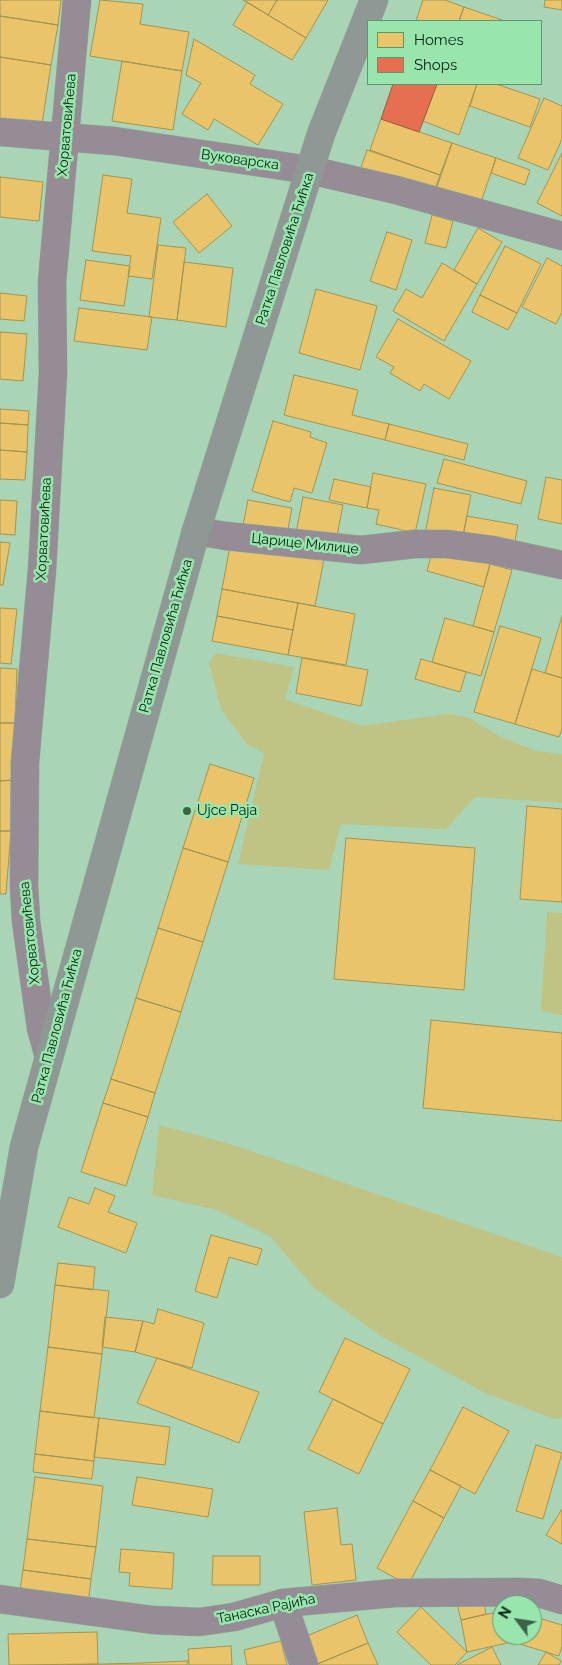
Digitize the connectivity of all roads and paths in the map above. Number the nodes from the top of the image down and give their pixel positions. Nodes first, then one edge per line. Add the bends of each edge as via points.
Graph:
1 (77, 0) edge
2 (374, 0) edge
3 (0, 132) edge
4 (65, 138) junction
5 (310, 170) junction
6 (562, 236) edge
7 (196, 531) junction
8 (562, 565) edge
9 (49, 1057) junction
10 (0, 1284) edge
11 (0, 1599) edge
12 (562, 1600) edge
13 (283, 1603) junction
14 (304, 1665) edge

1 - 4 street, Хорватовићева
2 - 5 main road, Ратка Павловића Ћићка
3 - 4 street, Вуковарска
4 - 5 street, Вуковарска via 114,141
4 - 9 street, Хорватовићева via 52,282 53,373 42,570 25,762 26,921
5 - 6 street, Вуковарска
5 - 7 main road, Ратка Павловића Ћићка
7 - 8 street, Царице Милице via 361,550 447,544
7 - 9 main road, Ратка Павловића Ћићка
9 - 10 main road, Ратка Павловића Ћићка via 24,1147
11 - 13 street, Танаска Рајића via 183,1622 234,1617
12 - 13 street, Танаска Рајића via 539,1594 480,1591 395,1593
13 - 14 street

